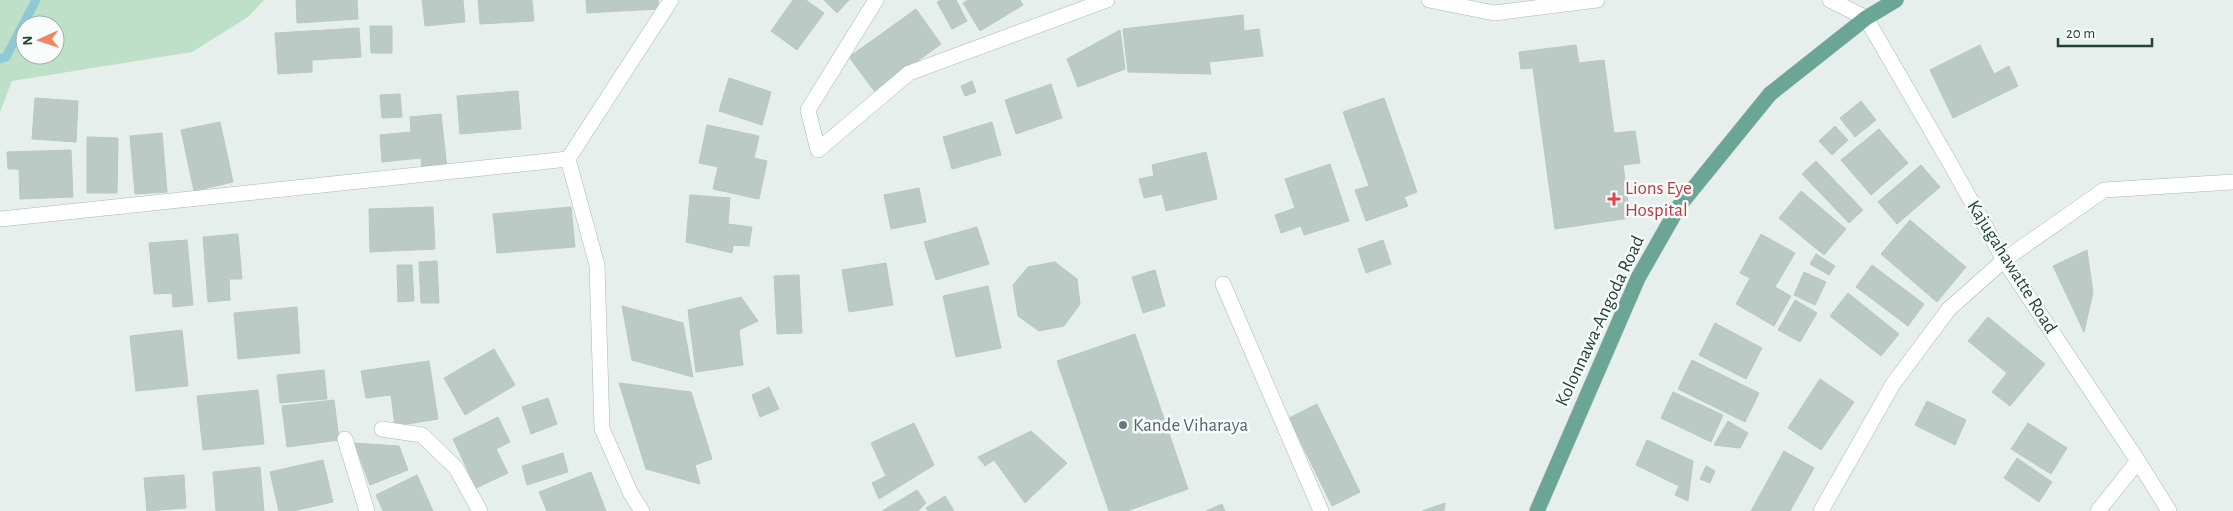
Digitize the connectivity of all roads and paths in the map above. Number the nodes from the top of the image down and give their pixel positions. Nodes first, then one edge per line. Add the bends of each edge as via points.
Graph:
1 (670, 0) edge
2 (876, 0) edge
3 (1107, 0) edge
4 (1429, 0) edge
5 (1597, 0) edge
6 (1830, 0) edge
7 (1896, 0) edge
8 (1866, 18) junction
9 (568, 159) junction
10 (2233, 182) edge
11 (2, 219) dead end
12 (2004, 260) junction
13 (1223, 284) dead end
14 (382, 429) dead end
15 (345, 439) dead end
16 (2138, 461) junction
17 (367, 511) edge
18 (480, 511) edge
19 (642, 511) edge
20 (1321, 511) edge
21 (1537, 511) edge
22 (1821, 511) edge
23 (2098, 511) edge
24 (2169, 511) edge

1 - 9 street
2 - 3 street via 808,110 818,150 909,72
4 - 5 street via 1494,13
6 - 8 street
7 - 8 main road, Kolonnawa-Angoda Road
8 - 12 street, Kajugahawatte Road
8 - 21 main road, Kolonnawa-Angoda Road via 1770,94 1679,206 1638,278
9 - 11 street
9 - 19 street via 597,265 602,428
10 - 12 street via 2104,190
12 - 16 street, Kajugahawatte Road
12 - 22 street via 1949,309 1892,384
13 - 20 street
14 - 18 street via 422,435 456,468
15 - 17 street
16 - 23 street
16 - 24 street, Kajugahawatte Road

